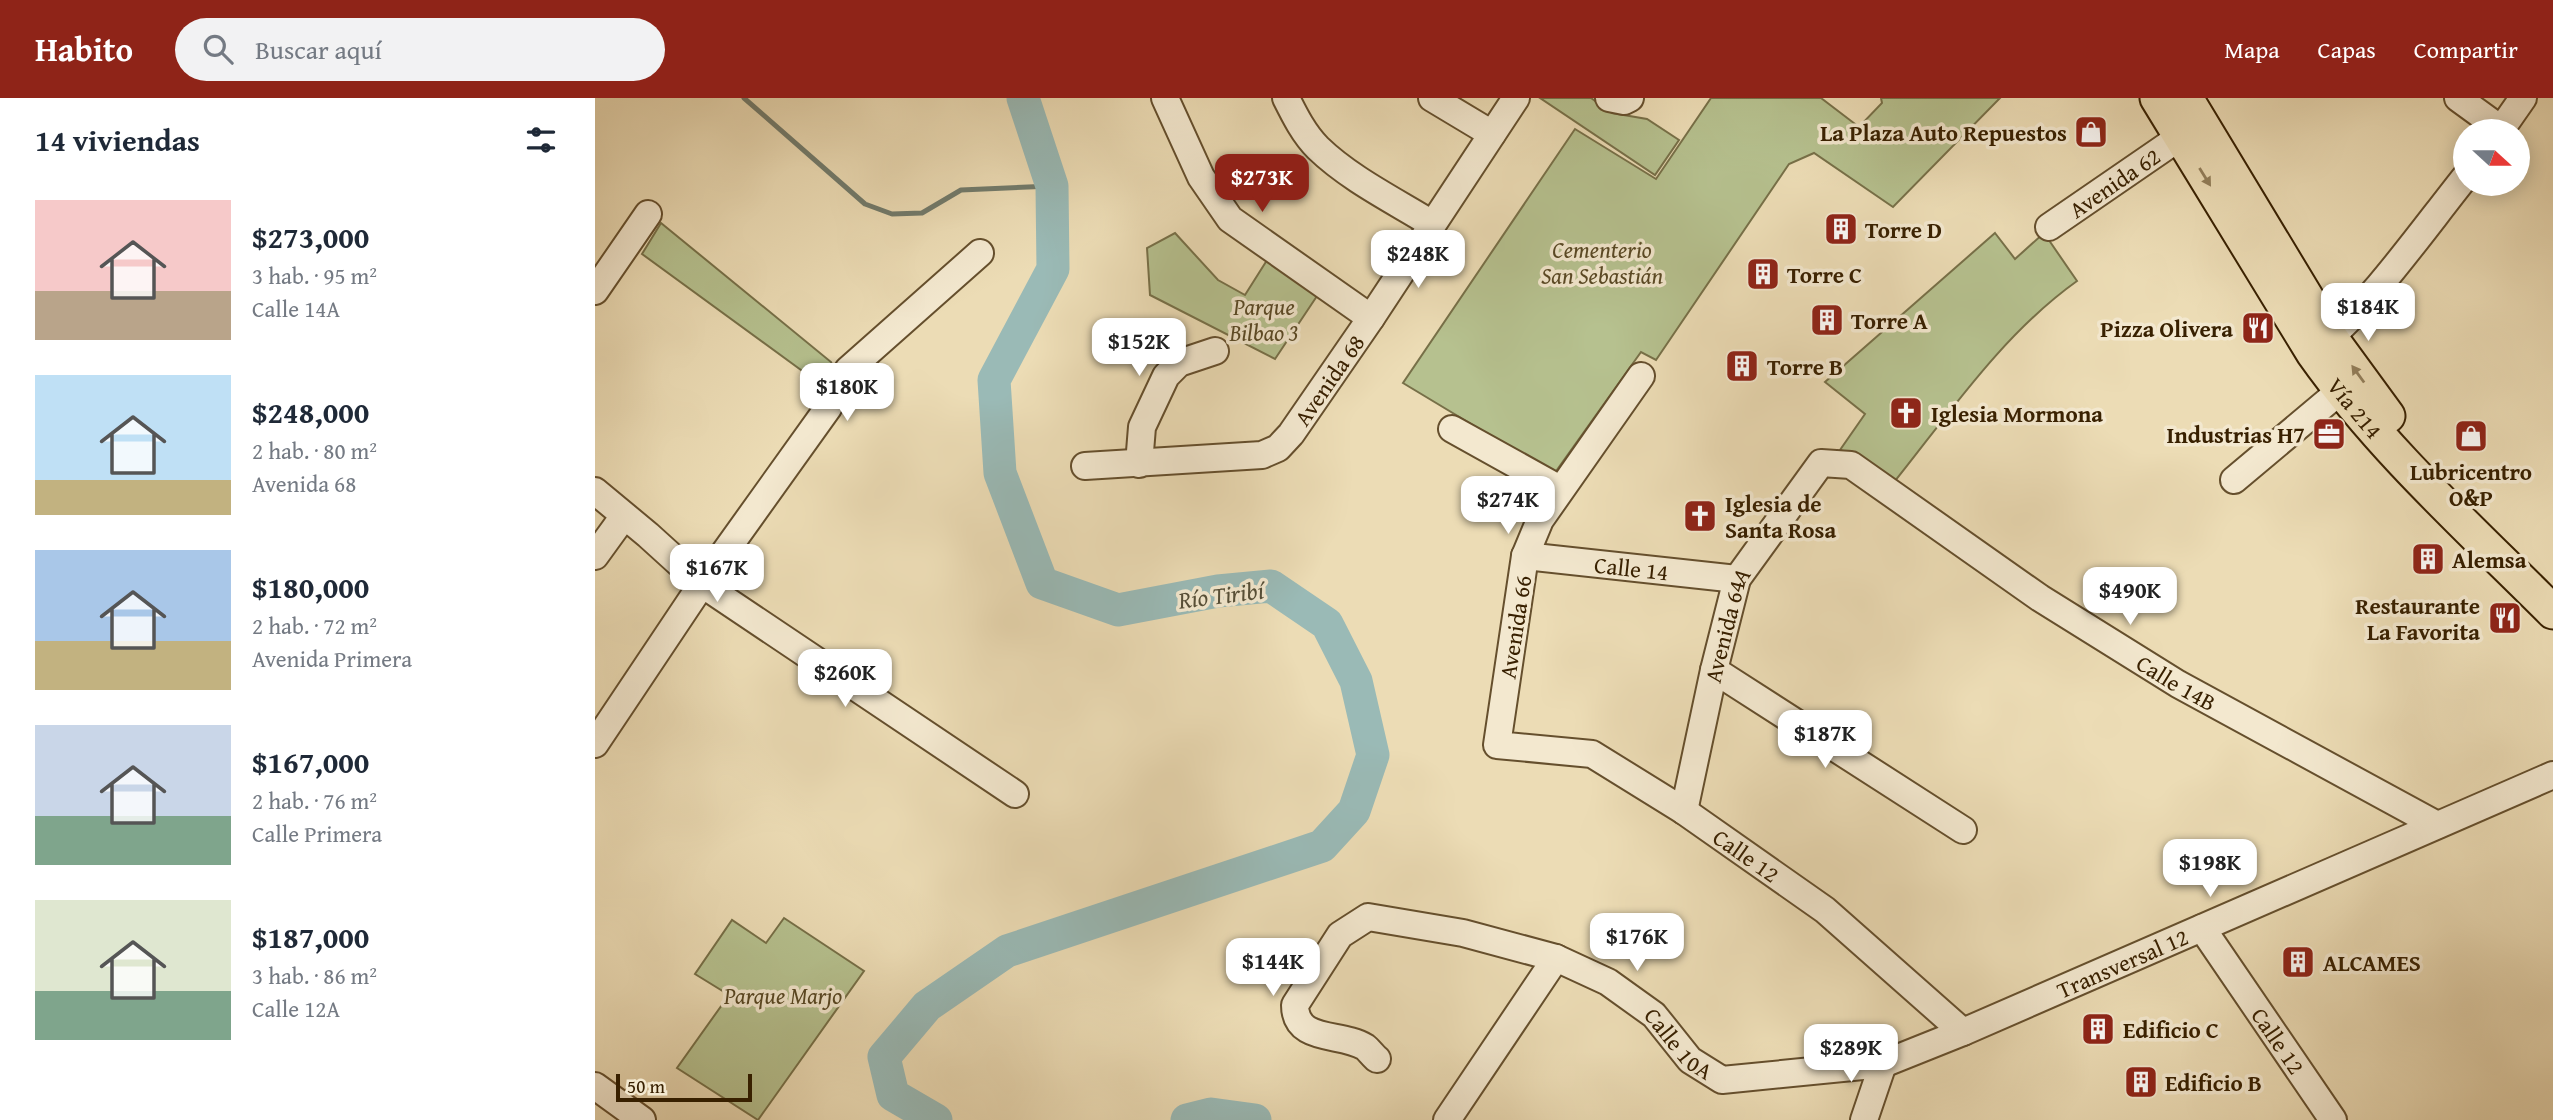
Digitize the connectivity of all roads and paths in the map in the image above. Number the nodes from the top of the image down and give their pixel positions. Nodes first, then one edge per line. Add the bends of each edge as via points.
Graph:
1 (1165, 98) edge
2 (1286, 98) edge
3 (1432, 98) edge
4 (1516, 98) edge
5 (1609, 98) edge
6 (1630, 98) edge
7 (2157, 98) edge
8 (2186, 98) edge
9 (2458, 98) edge
10 (2523, 98) edge
11 (2485, 119) edge
12 (2509, 119) edge
13 (1492, 134) junction
14 (2180, 137) junction
15 (2453, 192) edge
16 (648, 214) dead end
17 (1432, 224) junction
18 (2049, 227) dead end
19 (979, 253) dead end
20 (595, 290) edge
21 (1371, 318) junction
22 (2322, 345) junction
23 (1215, 352) dead end
24 (1641, 376) dead end
25 (2340, 391) junction
26 (1452, 429) dead end
27 (1821, 463) joint
28 (1139, 464) junction
29 (1085, 466) dead end
30 (2234, 480) dead end
31 (1560, 489) junction
32 (595, 491) edge
33 (624, 516) junction
34 (595, 556) edge
35 (1525, 556) junction
36 (1737, 579) junction
37 (702, 584) junction
38 (2553, 586) edge
39 (2553, 612) edge
40 (1714, 670) junction
41 (595, 744) edge
42 (1497, 745) joint
43 (2553, 775) edge
44 (1015, 794) dead end
45 (1684, 811) junction
46 (2437, 825) junction
47 (1963, 830) dead end
48 (2201, 928) junction
49 (1556, 958) junction
50 (1963, 1032) junction
51 (1377, 1059) dead end
52 (1883, 1064) junction
53 (595, 1086) edge
54 (642, 1120) edge
55 (1447, 1120) edge
56 (1864, 1120) edge
57 (2333, 1120) edge

1 - 21 street via 1201,177 1230,219
2 - 17 street via 1298,122 1334,162
3 - 13 street
4 - 13 street, Avenida 68
5 - 6 street
7 - 14 main road, Vía 214
8 - 22 main road, Vía 214
9 - 11 street
10 - 12 street
13 - 17 street, Avenida 68
14 - 18 street, Avenida 62
14 -> 22 main road, Vía 214
15 - 22 street via 2398,262
16 - 20 street
17 - 21 street, Avenida 68
19 - 37 street via 848,370 828,408
21 - 28 street, Avenida 68 via 1278,448 1262,455
22 - 25 main road, Vía 214
38 -> 22 main road, Vía 214
23 - 28 street via 1179,363 1166,376 1142,427
24 - 31 street, Avenida 66
25 - 30 street
25 - 39 main road, Vía 214 via 2408,467
26 - 31 street
27 - 36 street, Avenida 64A
27 - 46 street, Calle 14B via 1851,465 2040,598 2178,684
28 - 29 street
31 - 35 street, Avenida 66
32 - 33 street
33 - 34 street
33 - 37 street
35 - 36 street, Calle 14
35 - 42 street, Avenida 66
36 - 40 street, Avenida 64A
37 - 41 street
37 - 44 street
40 - 45 street, Avenida 64A
40 - 47 street
42 - 45 street, Calle 12 via 1592,754
43 - 46 street, Transversal 12
45 - 50 street, Calle 12 via 1825,910
46 - 48 street, Transversal 12
48 - 50 street, Transversal 12
48 - 57 street, Calle 12
49 - 51 street, Calle 10A via 1463,933 1369,917 1341,935 1295,1005 1295,1018 1302,1028 1364,1047
49 - 52 street, Calle 10A via 1608,982 1654,1015 1690,1060 1722,1080
49 - 55 street
50 - 52 street, Transversal 12
52 - 56 street
53 - 54 street

